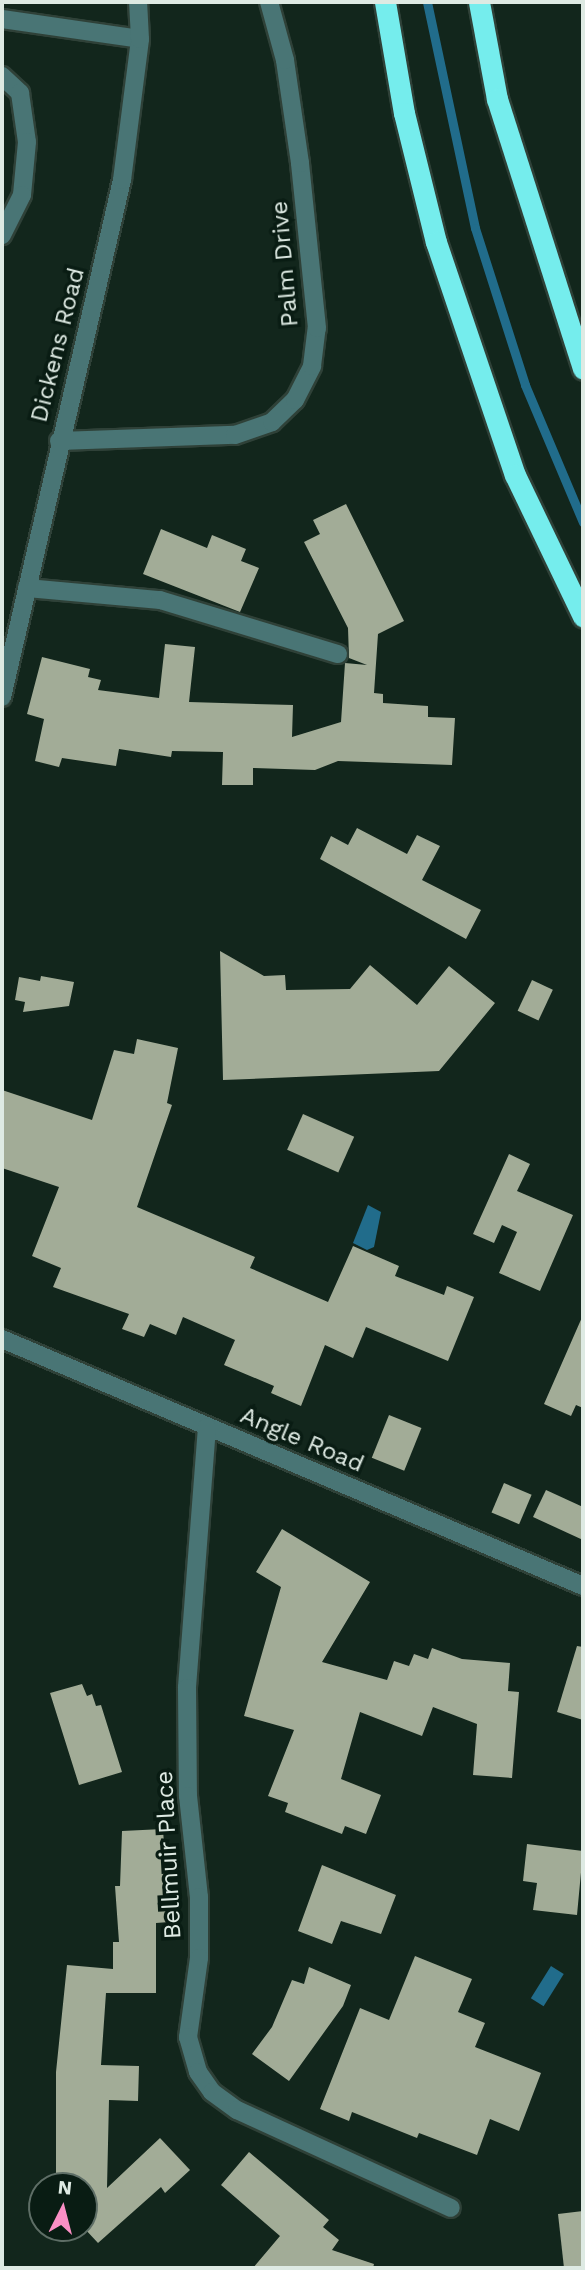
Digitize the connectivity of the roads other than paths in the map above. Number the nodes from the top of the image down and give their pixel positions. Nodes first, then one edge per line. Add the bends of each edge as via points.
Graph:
1 (138, 2) edge
2 (269, 2) edge
3 (386, 2) edge
4 (480, 2) edge
5 (2, 19) edge
6 (140, 38) junction
7 (2, 76) edge
8 (2, 235) edge
9 (583, 369) edge
10 (59, 442) junction
11 (27, 588) junction
12 (583, 617) edge
13 (338, 654) dead end
14 (2, 697) edge
15 (2, 1339) edge
16 (207, 1427) junction
17 (583, 1586) edge
18 (451, 2208) dead end

1 - 6 street, Dickens Road
2 - 10 street, Palm Drive via 285,60 304,189 317,328 312,366 295,400 272,422 235,435
3 - 12 highway via 404,113 436,242 515,475
4 - 9 highway via 497,99
5 - 6 street
6 - 10 street, Dickens Road via 122,180
7 - 8 street via 20,93 27,142 22,195
10 - 11 street, Dickens Road
11 - 13 street via 160,600
11 - 14 street, Dickens Road
15 - 16 street, Angle Road
16 - 17 street, Angle Road
16 - 18 street, Bellmuir Place via 187,1688 188,1796 199,1897 199,1958 188,2038 198,2072 212,2092 237,2110

